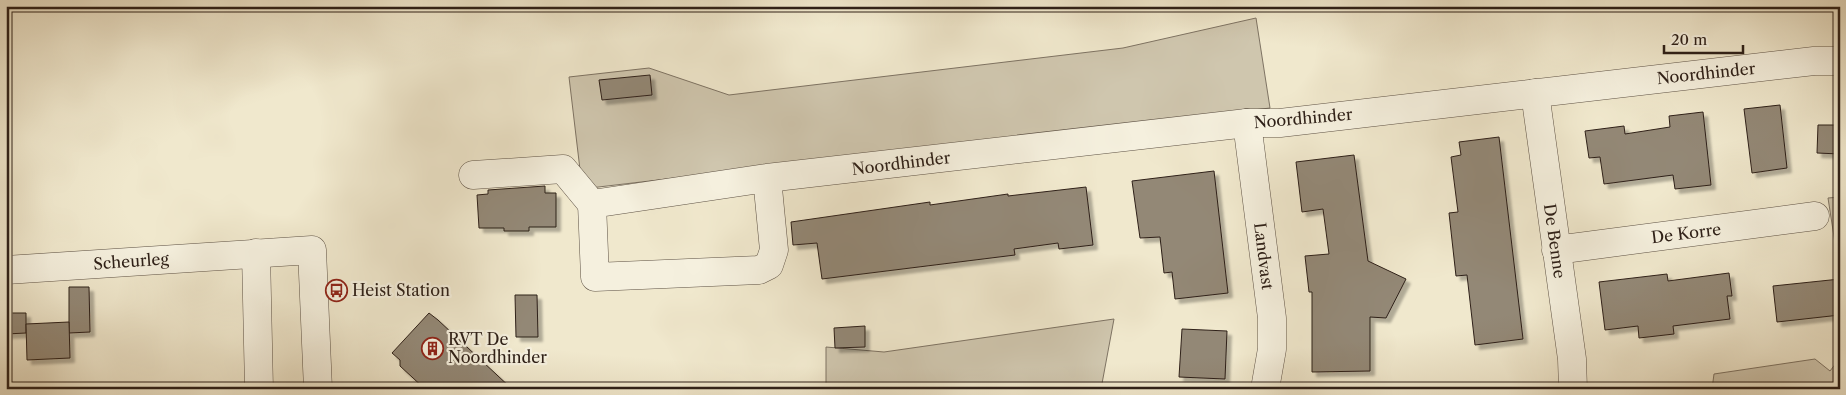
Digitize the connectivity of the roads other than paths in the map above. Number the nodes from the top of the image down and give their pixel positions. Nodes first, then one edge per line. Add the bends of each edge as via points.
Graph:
1 (1840, 61) edge
2 (1535, 93) junction
3 (1246, 123) junction
4 (473, 175) dead end
5 (767, 178) junction
6 (592, 204) junction
7 (1815, 216) dead end
8 (1556, 250) junction
9 (256, 253) junction
10 (6, 270) edge
11 (259, 389) edge
12 (318, 389) edge
13 (1265, 389) edge
14 (1573, 389) edge

1 - 2 street, Noordhinder via 1814,61
2 - 3 street, Noordhinder via 1280,123
2 - 8 street, De Benne
3 - 5 street, Noordhinder
3 - 13 street, Landvast via 1272,318 1272,349
4 - 6 street via 563,169
5 - 6 street, Noordhinder
5 - 6 street via 774,250 769,265 758,270 595,277
7 - 8 street, De Korre
8 - 14 street, De Benne via 1572,359
9 - 10 street, Scheurleg
9 - 11 street
9 - 12 street, Scheurleg via 312,250

